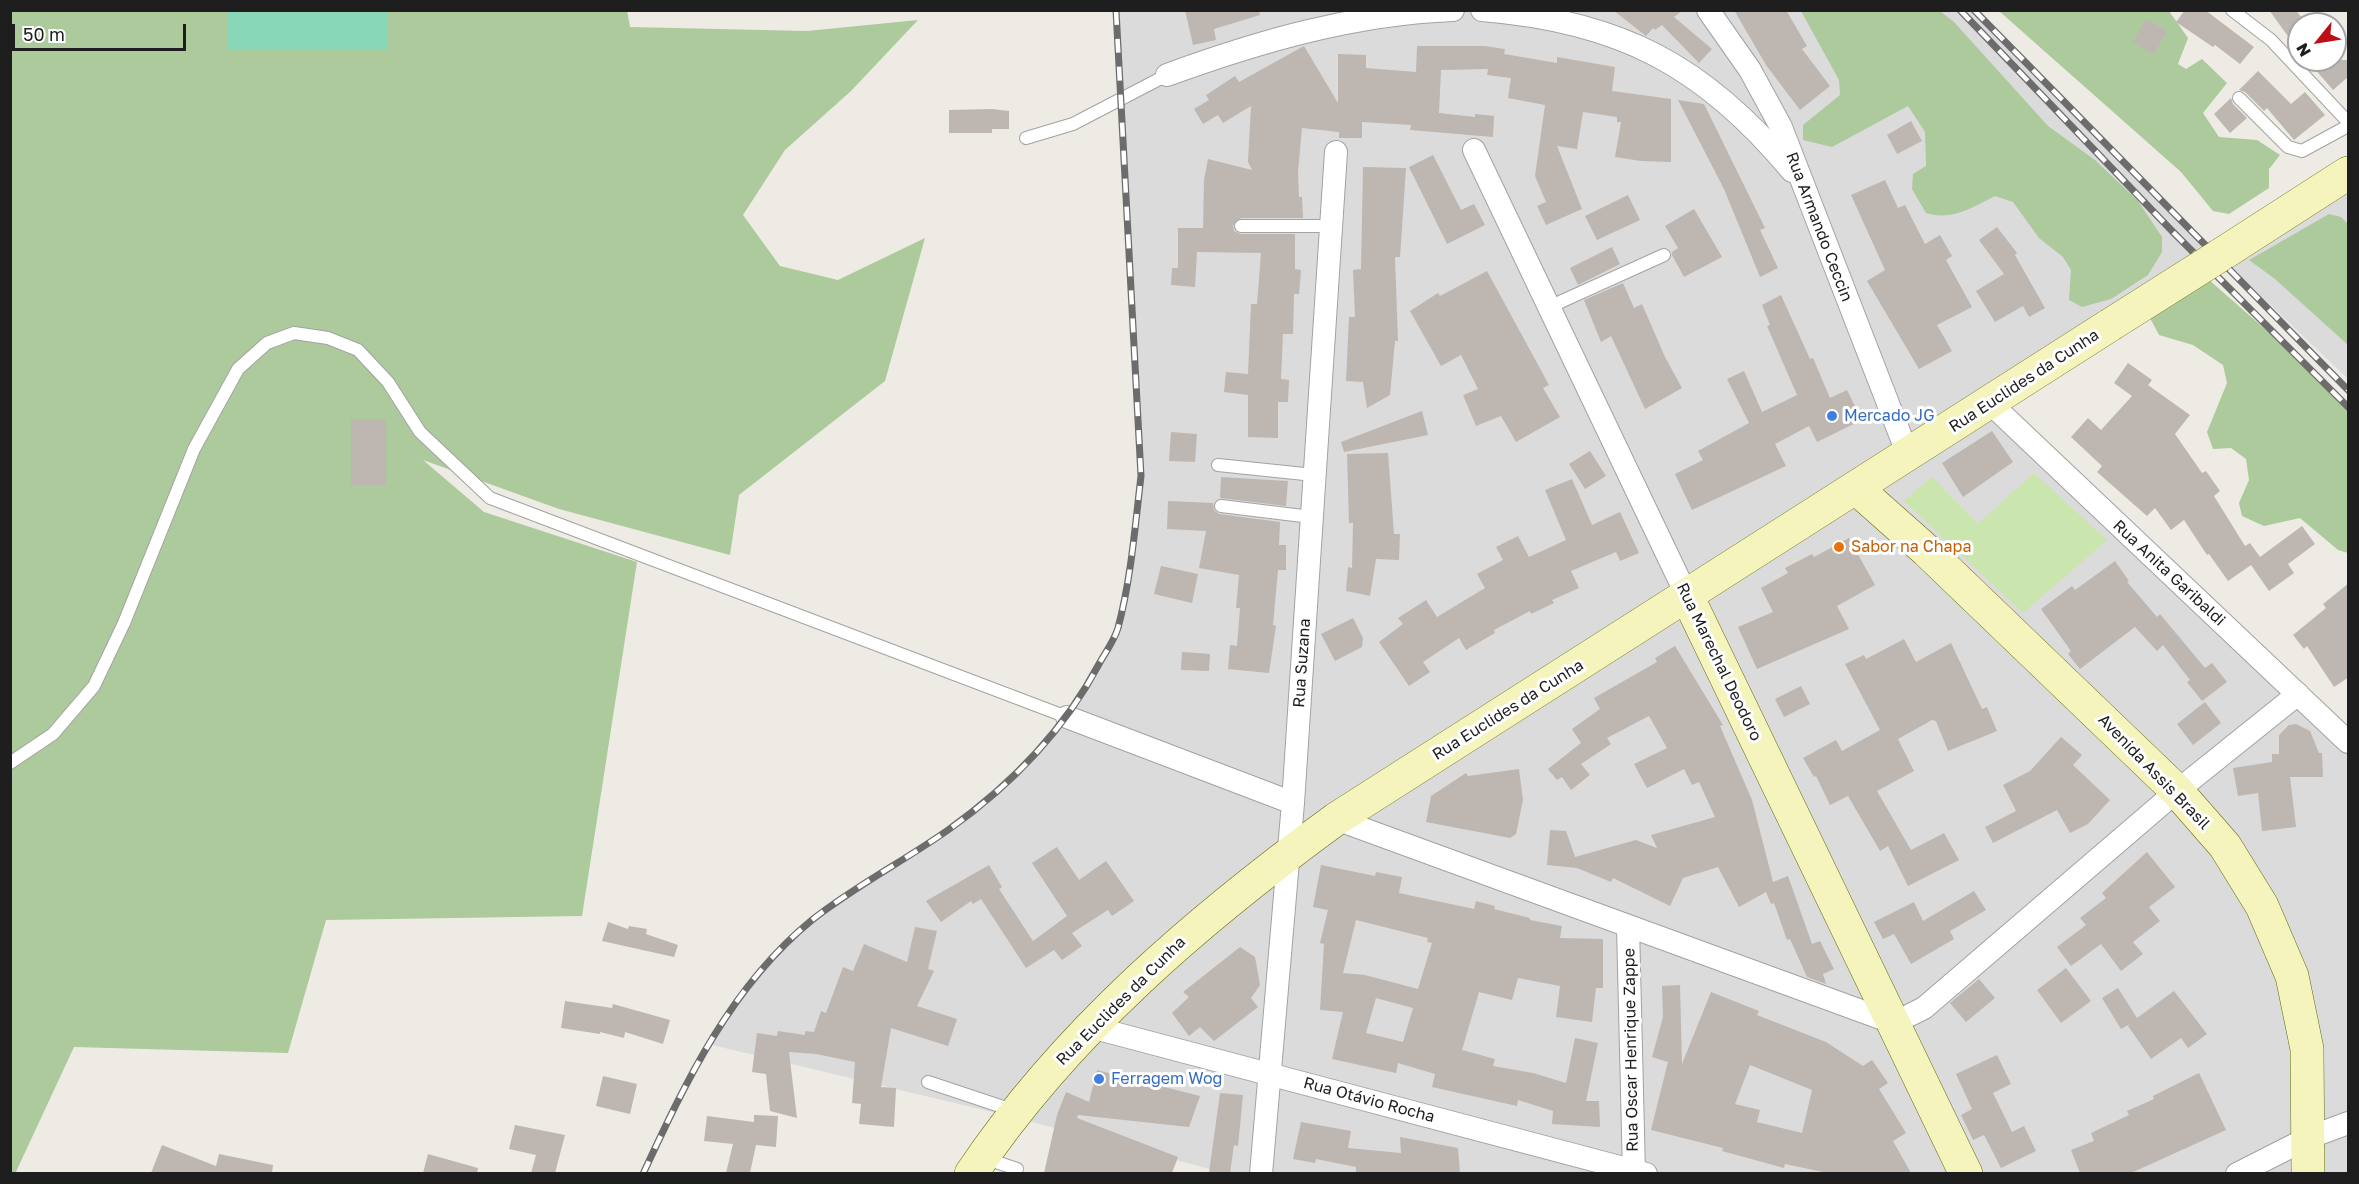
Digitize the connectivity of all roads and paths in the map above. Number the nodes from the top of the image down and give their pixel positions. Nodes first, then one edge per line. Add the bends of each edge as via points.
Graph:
1 (1453, 10) edge
2 (1482, 10) edge
3 (1708, 10) edge
4 (2232, 10) edge
5 (1167, 75) joint
6 (2239, 98) dead end
7 (2349, 124) edge
8 (1026, 138) dead end
9 (1474, 150) dead end
10 (1336, 152) dead end
11 (2349, 173) edge
12 (1804, 186) junction
13 (1241, 226) dead end
14 (1331, 226) junction
15 (1664, 255) dead end
16 (1549, 307) junction
17 (1990, 403) junction
18 (1908, 455) junction
19 (1218, 465) dead end
20 (1314, 475) junction
21 (1856, 488) junction
22 (1221, 506) dead end
23 (1311, 517) junction
24 (1687, 596) junction
25 (2298, 694) junction
26 (1067, 717) joint
27 (2349, 742) edge
28 (10, 763) edge
29 (2177, 791) junction
30 (1293, 803) junction
31 (1336, 819) junction
32 (1289, 853) junction
33 (1629, 926) junction
34 (1894, 1023) junction
35 (1091, 1027) junction
36 (1270, 1074) junction
37 (928, 1082) dead end
38 (1016, 1111) junction
39 (2349, 1123) edge
40 (2308, 1138) junction
41 (977, 1165) edge
42 (1017, 1169) dead end
43 (1638, 1172) edge
44 (1261, 1173) edge
45 (1966, 1173) edge
46 (2237, 1173) edge
47 (2308, 1173) edge

1 - 5 street via 1400,14 1301,32
2 - 12 street via 1531,14 1598,30 1656,54 1729,105 1768,142
3 - 12 street, Rua Armando Ceccin via 1750,70 1781,127
4 - 7 lane via 2271,40
5 - 8 lane via 1073,124
6 - 7 lane via 2288,147 2302,152
9 - 16 street, Rua Marechal Deodoro
10 - 14 street, Rua Suzana
11 - 17 main road, Rua Euclides da Cunha, bridge
12 - 18 street, Rua Armando Ceccin
13 - 14 lane
14 - 20 street, Rua Suzana
15 - 16 lane
16 - 24 street, Rua Marechal Deodoro
17 - 18 main road, Rua Euclides da Cunha
17 - 25 street, Rua Anita Garibaldi
18 - 21 main road, Rua Euclides da Cunha
19 - 20 lane
20 - 23 street, Rua Suzana
21 - 24 main road, Rua Euclides da Cunha
21 - 29 main road, Avenida Assis Brasil
22 - 23 lane
23 - 30 street, Rua Suzana
24 - 31 main road, Rua Euclides da Cunha
24 - 34 main road, Rua Marechal Deodoro
25 - 27 street, Rua Anita Garibaldi
25 - 29 street
26 - 28 lane via 490,498 420,432 388,382 358,350 328,338 294,333 267,343 238,369 194,449 124,623 94,686 53,734
26 - 30 street
29 - 34 street via 1924,1008
29 - 40 main road, Avenida Assis Brasil via 2225,846 2262,906 2292,976 2307,1049
30 - 32 street, Rua Suzana
31 - 32 main road, Rua Euclides da Cunha
31 - 33 street
32 - 35 main road, Rua Euclides da Cunha via 1186,935
32 - 36 street, Rua Suzana
33 - 34 street
33 - 43 street, Rua Oscar Henrique Zappe
34 - 45 main road, Rua Marechal Deodoro
35 - 36 street, Rua Otávio Rocha
35 - 38 main road, Rua Euclides da Cunha
36 - 43 street, Rua Otávio Rocha
36 - 44 street, Rua Suzana
37 - 38 lane
38 - 41 main road, Rua Euclides da Cunha
39 - 40 street
40 - 46 street
40 - 47 main road, Avenida Assis Brasil
41 - 42 lane

